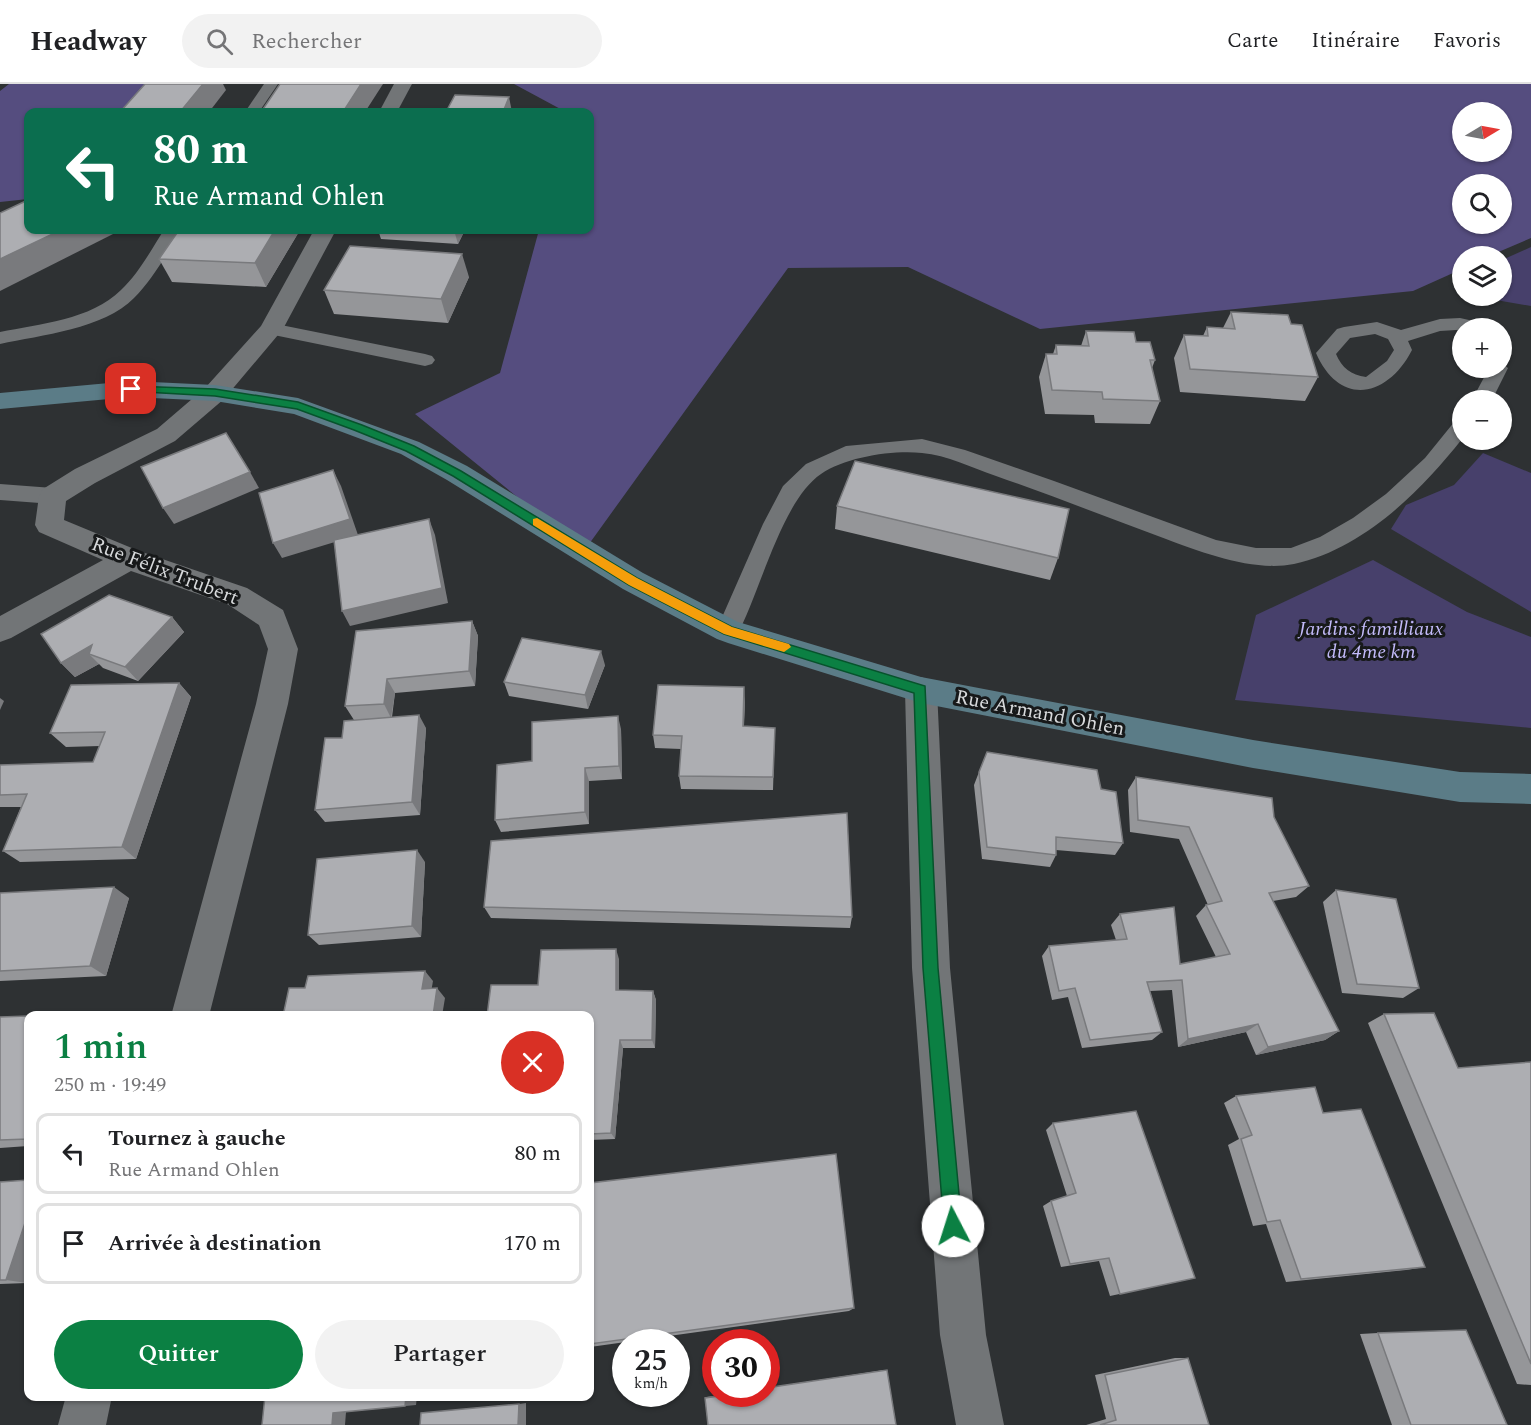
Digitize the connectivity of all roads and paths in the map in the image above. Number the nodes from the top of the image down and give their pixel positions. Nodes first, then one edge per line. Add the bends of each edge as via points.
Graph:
1 (271, 84) edge
2 (403, 84) edge
3 (255, 108) edge
4 (390, 108) edge
5 (170, 234) edge
6 (323, 234) edge
7 (1452, 324) edge
8 (271, 329) junction
9 (1401, 337) dead end
10 (0, 338) edge
11 (425, 360) dead end
12 (215, 393) junction
13 (0, 402) edge
14 (1452, 438) edge
15 (0, 492) edge
16 (53, 496) junction
17 (129, 559) junction
18 (0, 630) edge
19 (728, 631) junction
20 (921, 690) junction
21 (1531, 789) edge
22 (191, 1011) edge
23 (88, 1401) edge
24 (82, 1425) edge
25 (980, 1425) edge

1 - 3 lane
2 - 4 street
5 - 10 lane via 120,301 83,319
6 - 8 street
7 - 9 lane via 1439,324
8 - 11 lane
8 - 12 street
12 - 13 main road, Rue Armand Ohlen via 131,389
12 - 16 street via 166,435
12 - 19 main road, Rue Armand Ohlen via 298,406 410,448 633,581
14 - 19 lane via 1394,499 1361,524 1328,543 1292,556 1256,556 1213,548 1047,486 922,446 846,453 813,469 791,491
15 - 16 lane
16 - 17 street, Rue Félix Trubert via 49,525
17 - 18 street
17 - 22 street, Rue Félix Trubert via 237,596 272,618 283,649
19 - 20 main road, Rue Armand Ohlen
20 - 21 main road, Rue Armand Ohlen via 1253,754 1460,787
20 - 25 street via 932,979 963,1335
23 - 24 street

